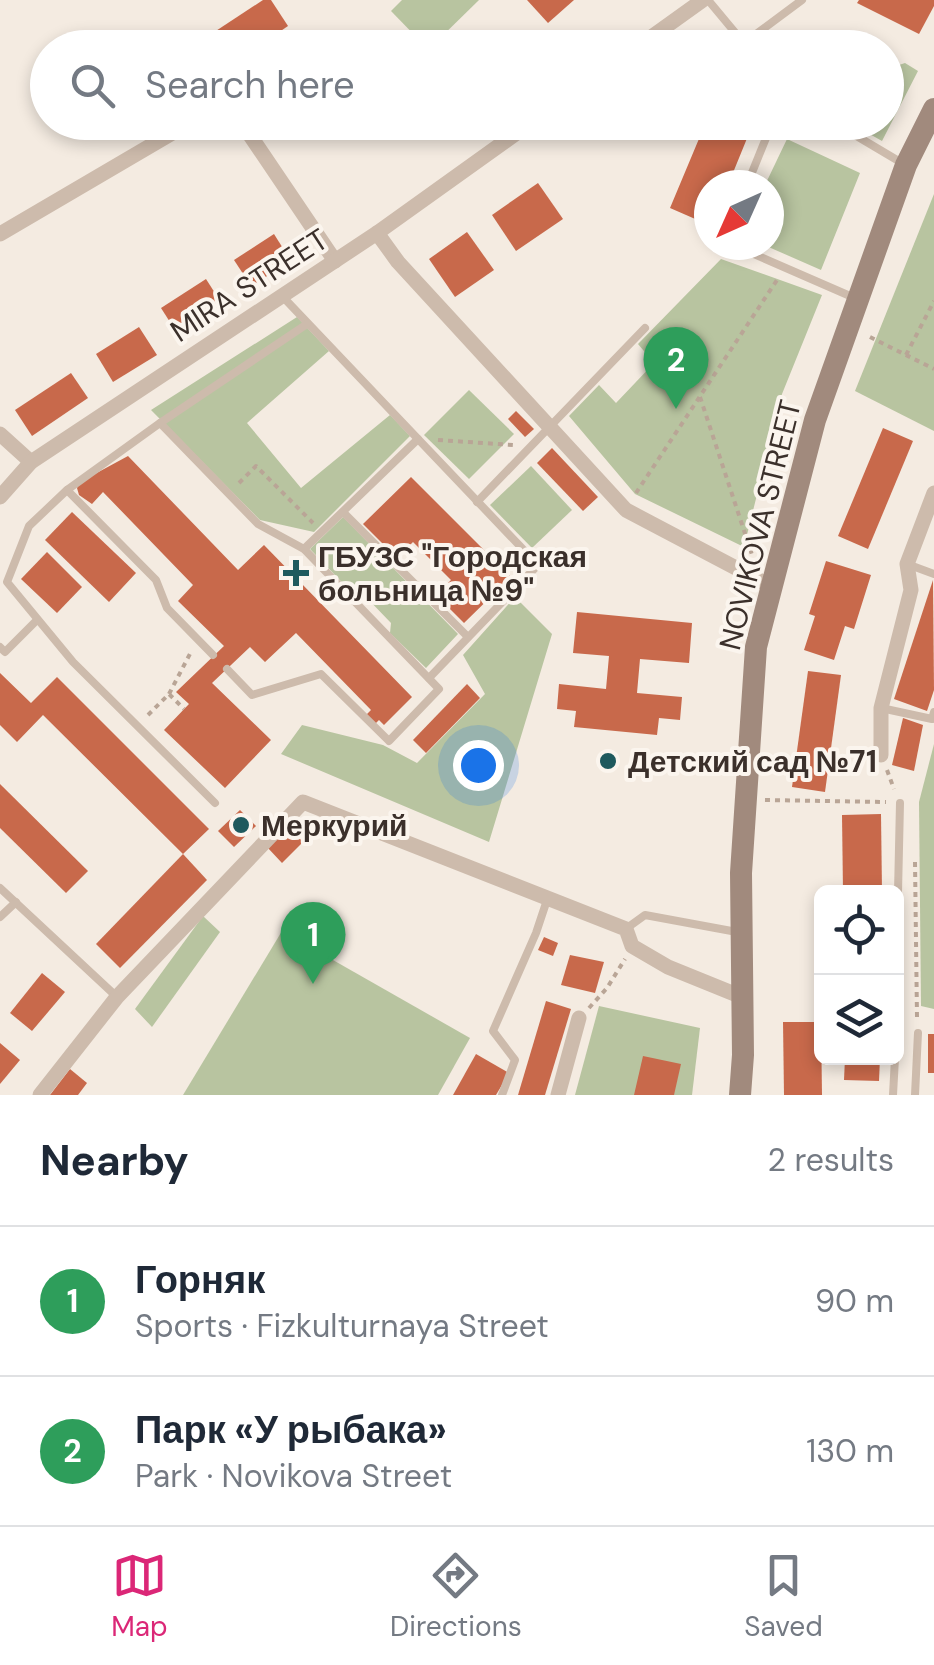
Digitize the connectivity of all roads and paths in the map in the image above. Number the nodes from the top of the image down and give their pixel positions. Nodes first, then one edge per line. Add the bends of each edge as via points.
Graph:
1 (706, 0) edge
2 (802, 0) edge
3 (662, 30) edge
4 (733, 30) edge
5 (765, 30) edge
6 (934, 109) edge
7 (161, 140) edge
8 (252, 140) edge
9 (507, 140) edge
10 (765, 140) edge
11 (864, 140) edge
12 (906, 165) junction
13 (753, 170) edge
14 (377, 233) junction
15 (0, 234) edge
16 (767, 260) edge
17 (334, 261) junction
18 (785, 268) junction
19 (282, 296) junction
20 (858, 300) junction
21 (934, 300) edge
22 (307, 324) junction
23 (645, 328) dead end
24 (870, 336) dead end
25 (906, 355) junction
26 (934, 370) edge
27 (700, 396) junction
28 (160, 423) junction
29 (549, 425) junction
30 (0, 434) edge
31 (418, 439) junction
32 (530, 446) junction
33 (31, 462) junction
34 (67, 490) junction
35 (934, 492) edge
36 (228, 493) junction
37 (0, 497) edge
38 (477, 502) junction
39 (626, 510) junction
40 (343, 512) junction
41 (322, 532) junction
42 (304, 549) junction
43 (753, 558) dead end
44 (908, 564) junction
45 (934, 574) edge
46 (3, 580) edge
47 (772, 587) junction
48 (37, 620) junction
49 (468, 637) junction
50 (197, 639) junction
51 (0, 647) edge
52 (213, 655) dead end
53 (226, 669) dead end
54 (429, 678) junction
55 (169, 694) junction
56 (881, 708) junction
57 (184, 709) dead end
58 (934, 712) edge
59 (137, 726) junction
60 (881, 756) joint
61 (746, 799) junction
62 (215, 802) dead end
63 (900, 803) junction
64 (914, 858) dead end
65 (0, 888) edge
66 (548, 897) junction
67 (16, 902) junction
68 (0, 918) edge
69 (626, 929) junction
70 (742, 933) junction
71 (632, 946) junction
72 (896, 975) edge
73 (742, 996) junction
74 (117, 997) junction
75 (579, 1018) joint
76 (918, 1033) joint
77 (895, 1065) edge
78 (40, 1095) edge
79 (502, 1095) edge
80 (558, 1095) edge
81 (740, 1095) edge
82 (893, 1095) edge
83 (915, 1095) edge

1 - 3 street
1 - 4 lane
2 - 5 lane
6 - 12 main road, NOVIKOVA STREET
7 - 15 street
8 - 17 street
9 - 14 street, MIRA STREET
10 - 13 lane
11 - 12 lane
12 - 20 main road, NOVIKOVA STREET
14 - 17 street, MIRA STREET
14 - 29 street
16 - 18 lane
17 - 19 street, MIRA STREET
18 - 20 lane
18 - 27 path
19 - 22 lane
19 - 33 street, MIRA STREET
20 - 47 main road, NOVIKOVA STREET via 815,420
21 - 25 path
22 - 28 lane
22 - 31 lane
23 - 29 lane
24 - 25 path
25 - 26 path
27 - 39 path
27 - 43 path
28 - 34 lane
28 - 36 lane
29 - 32 lane
29 - 39 street
30 - 33 street
31 - 32 path
31 - 38 lane
31 - 40 lane
32 - 38 lane
33 - 37 street, MIRA STREET
34 - 46 lane via 29,526
34 - 50 lane via 156,580 167,608
35 - 44 street
36 - 41 path via 256,466
36 - 42 lane via 258,524
38 - 49 lane via 538,565
39 - 47 street
40 - 41 lane
40 - 49 lane
41 - 42 lane
42 - 54 lane
44 - 45 lane
44 - 56 street via 912,590
46 - 48 lane
47 - 61 main road, NOVIKOVA STREET via 756,647
48 - 51 lane via 5,652
48 - 59 lane
49 - 54 lane
50 - 52 lane
50 - 55 path
53 - 54 lane via 252,695 321,674 389,741 439,689
55 - 57 path
55 - 59 path
56 - 58 lane via 932,718
56 - 60 street
59 - 62 lane
60 - 63 path
61 - 63 path
61 - 70 main road, NOVIKOVA STREET
63 - 72 lane
64 - 76 path
65 - 67 lane
66 - 69 street
66 - 74 street via 304,802
66 - 79 lane via 493,1031 515,1060
67 - 68 lane
67 - 74 lane
69 - 70 lane via 645,915
69 - 71 street
70 - 73 main road, NOVIKOVA STREET
71 - 73 street via 668,968
71 - 75 path
73 - 81 main road, NOVIKOVA STREET
74 - 78 street
75 - 80 street
76 - 83 lane
77 - 82 lane

